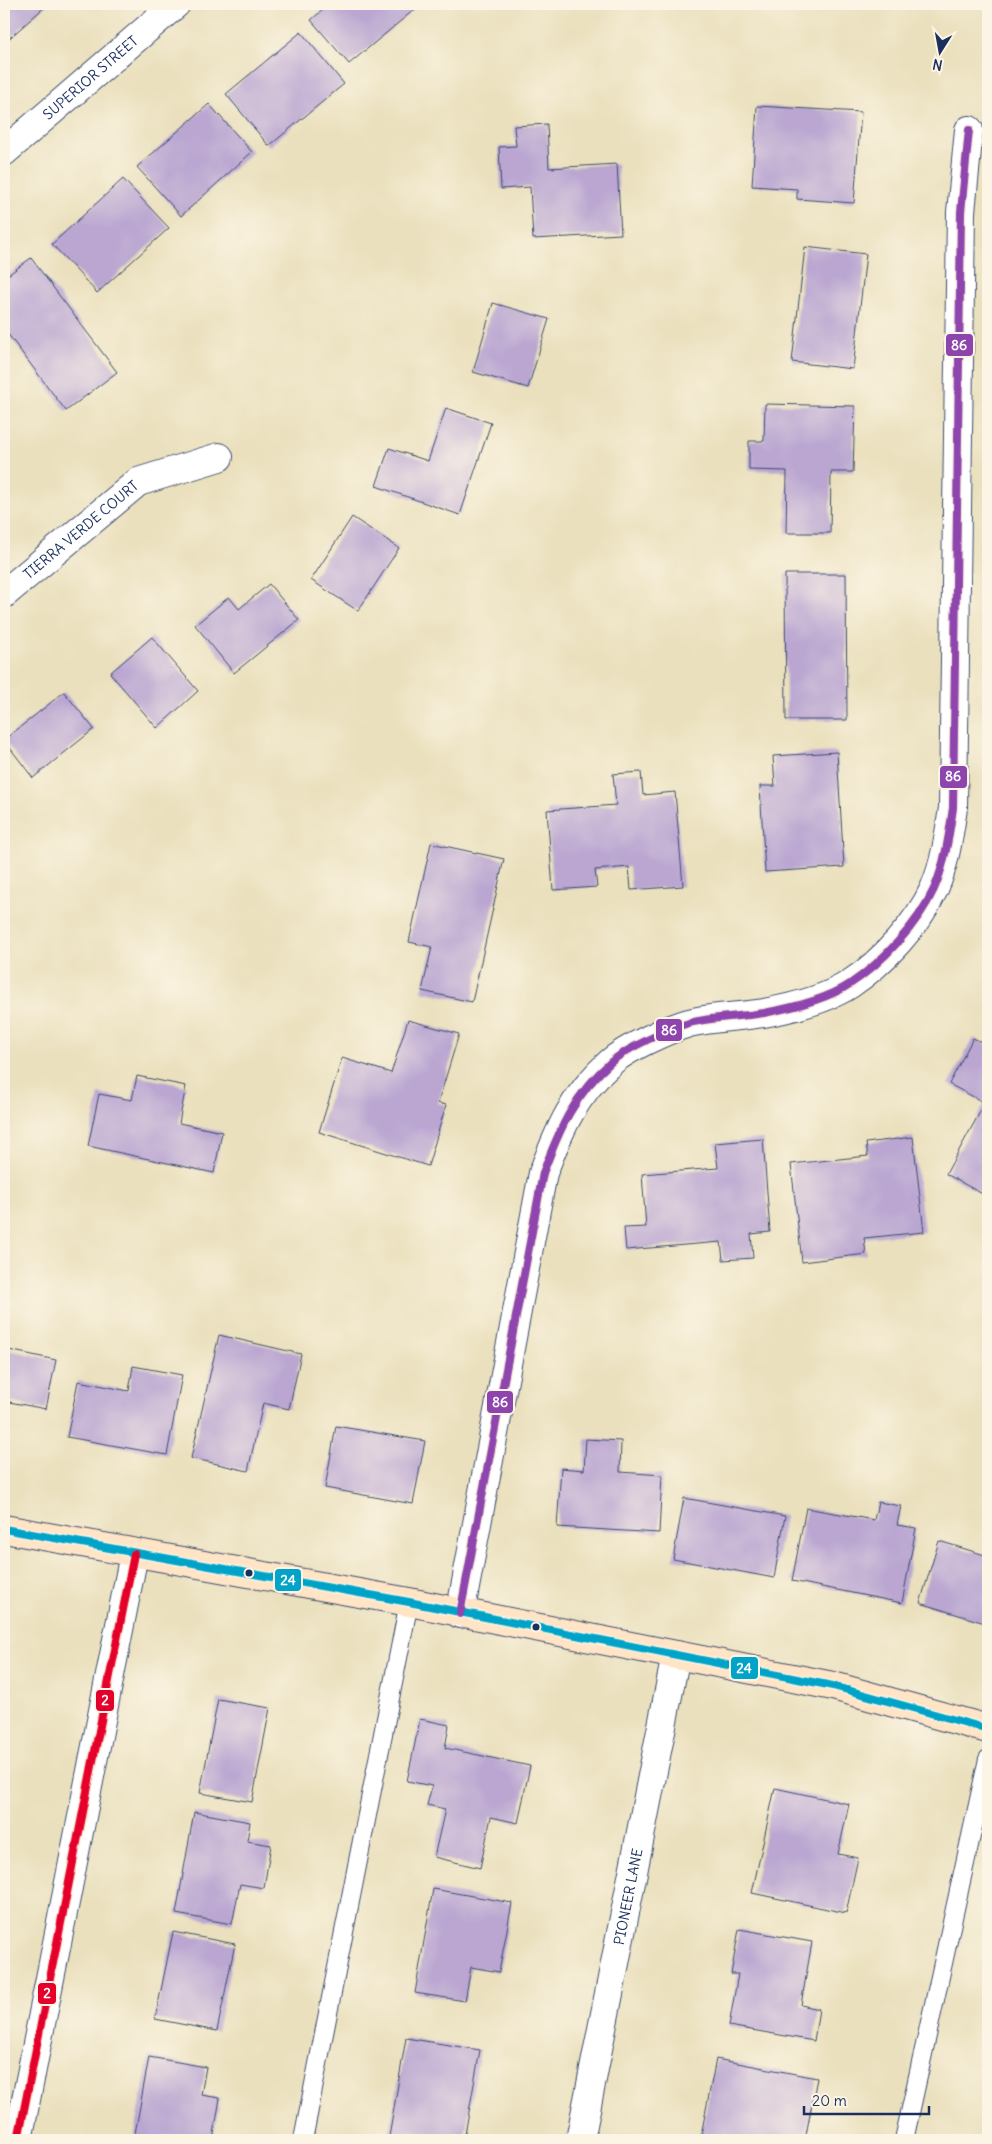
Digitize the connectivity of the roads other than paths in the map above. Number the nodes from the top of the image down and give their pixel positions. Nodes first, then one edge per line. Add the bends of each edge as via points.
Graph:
1 (167, 7) edge
2 (969, 130) dead end
3 (4, 152) edge
4 (219, 457) dead end
5 (4, 594) edge
6 (4, 1529) edge
7 (134, 1554) junction
8 (409, 1602) junction
9 (460, 1614) junction
10 (676, 1656) junction
11 (988, 1729) edge
12 (988, 1759) edge
13 (18, 2140) edge
14 (303, 2140) edge
15 (580, 2140) edge
16 (904, 2140) edge

1 - 3 street, SUPERIOR STREET
2 - 9 street via 961,212 953,808 946,852 934,889 910,928 882,958 849,985 811,1002 689,1023 651,1038 612,1061 582,1091 560,1126 542,1173
4 - 5 street, TIERRA VERDE COURT via 138,482
6 - 7 street
7 - 8 street
7 - 13 street
8 - 9 street
8 - 14 lane
9 - 10 street
10 - 11 street via 833,1686
10 - 15 street, PIONEER LANE
12 - 16 lane

